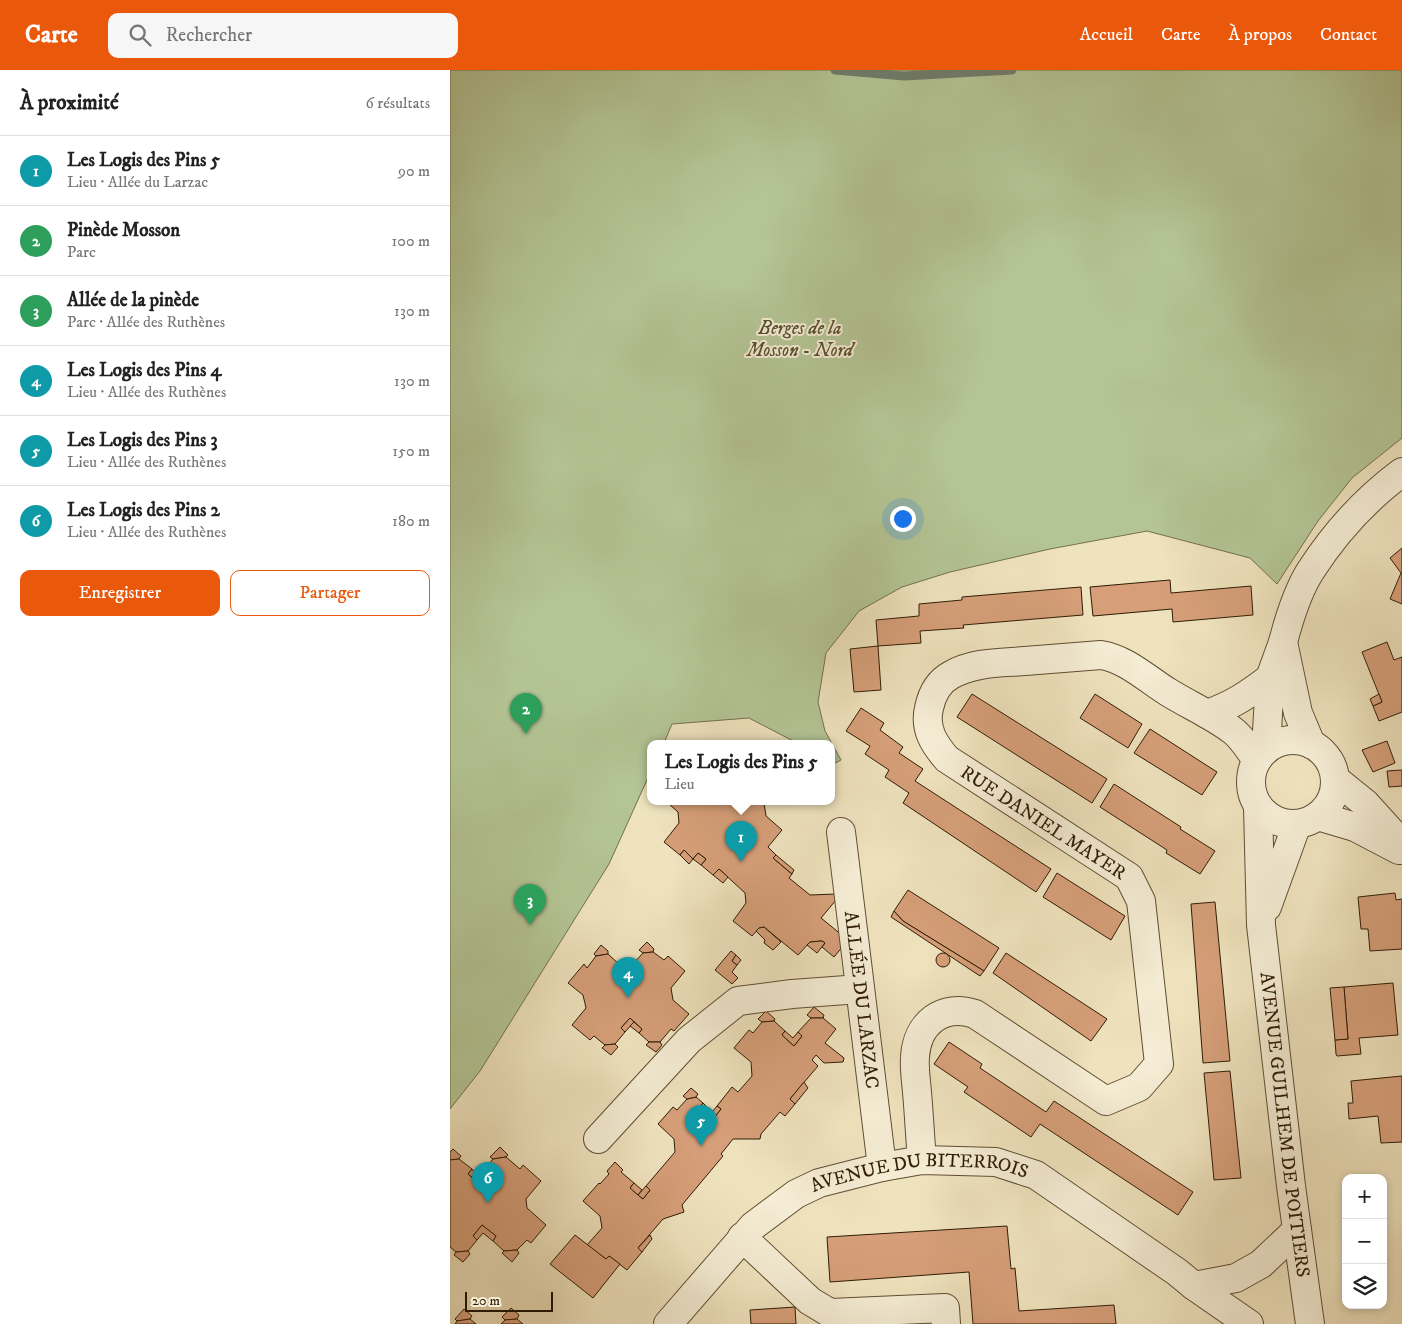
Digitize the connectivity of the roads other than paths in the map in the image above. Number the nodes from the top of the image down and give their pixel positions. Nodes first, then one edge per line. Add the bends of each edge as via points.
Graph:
1 (1402, 472) edge
2 (1283, 642) junction
3 (1270, 678) junction
4 (1207, 714) junction
5 (1311, 744) junction
6 (1261, 754) junction
7 (1335, 779) junction
8 (1258, 807) junction
9 (1308, 820) junction
10 (840, 832) dead end
11 (1402, 844) edge
12 (1402, 852) edge
13 (1261, 925) junction
14 (860, 989) junction
15 (598, 1139) dead end
16 (922, 1160) junction
17 (882, 1167) junction
18 (1297, 1230) junction
19 (742, 1237) junction
20 (1194, 1286) junction
21 (668, 1324) edge
22 (946, 1324) edge
23 (1249, 1324) edge
24 (1310, 1324) edge

1 - 2 street via 1376,491 1310,571 1289,618
2 - 3 street
2 - 5 street via 1298,713
3 - 4 street via 1246,697
3 - 6 street
4 - 6 street, RUE DANIEL MAYER
4 - 16 street, RUE DANIEL MAYER via 1119,660 1101,655 973,665 950,675 931,696 927,715 929,733 947,759 1129,877 1141,901 1158,1064 1139,1087 1106,1101 975,1014 963,1010 948,1011 929,1021 915,1056
5 - 6 street via 1300,740 1277,742
5 - 7 street via 1328,758
6 - 8 street via 1252,771 1251,784
7 - 9 street via 1334,793 1328,806
7 - 11 street via 1366,804
8 - 9 street via 1266,815 1286,824
8 - 13 street, AVENUE GUILHEM DE POITIERS
9 - 12 street via 1355,827
9 - 13 street, AVENUE GUILHEM DE POITIERS via 1275,882
10 - 14 street, ALLÉE DU LARZAC
13 - 18 street, AVENUE GUILHEM DE POITIERS
14 - 15 street via 738,1001 689,1040
14 - 17 street, ALLÉE DU LARZAC
16 - 17 street, AVENUE DU BITERROIS
16 - 20 street, AVENUE DU BITERROIS via 996,1162 1036,1175
17 - 19 street, AVENUE DU BITERROIS via 807,1188 776,1208
18 - 20 street via 1260,1264 1236,1278
18 - 24 street, AVENUE GUILHEM DE POITIERS
19 - 21 street, AVENUE DU BITERROIS
19 - 22 street via 810,1302 830,1313 945,1308
20 - 23 street, AVENUE DU BITERROIS

